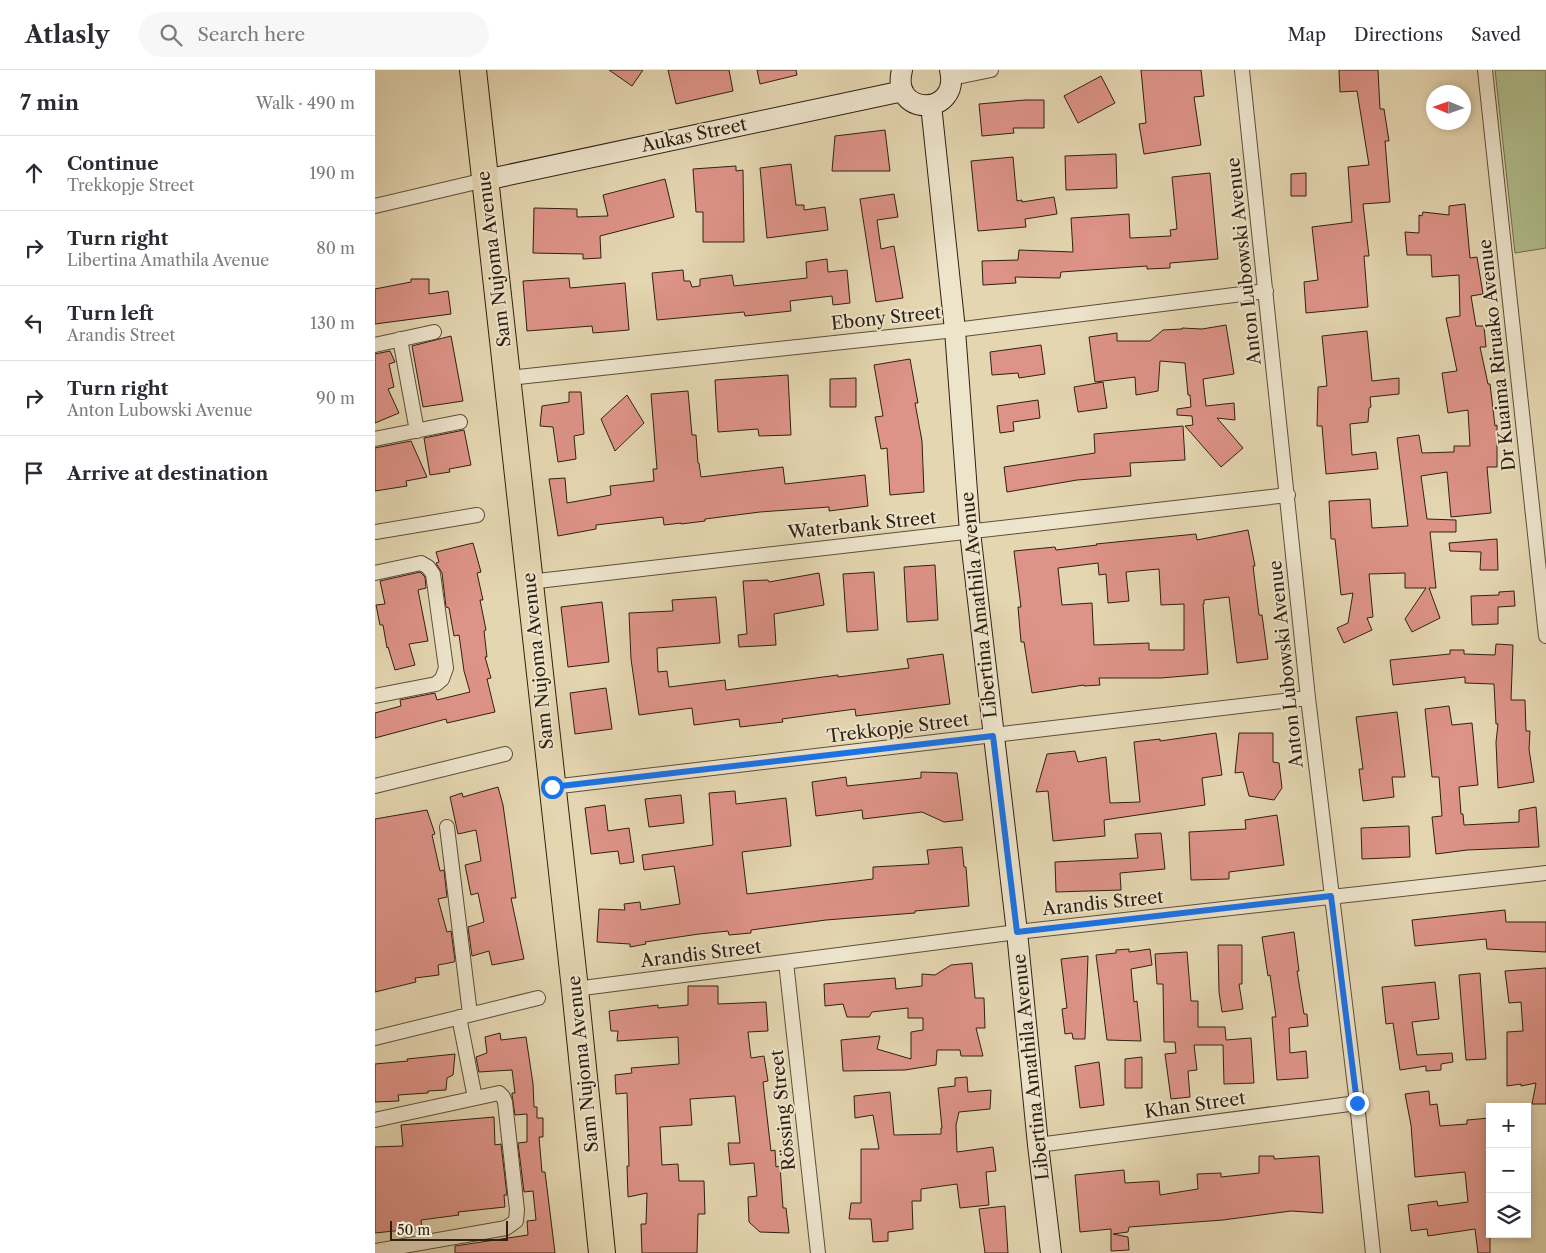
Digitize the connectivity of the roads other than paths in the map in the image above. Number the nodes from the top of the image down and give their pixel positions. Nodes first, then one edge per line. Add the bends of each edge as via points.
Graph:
1 (473, 70) edge
2 (902, 70) edge
3 (991, 70) edge
4 (1242, 70) edge
5 (1485, 70) edge
6 (951, 74) edge
7 (903, 91) junction
8 (931, 105) junction
9 (485, 180) junction
10 (375, 206) edge
11 (1266, 291) junction
12 (955, 330) junction
13 (434, 332) dead end
14 (400, 339) junction
15 (375, 345) edge
16 (509, 378) junction
17 (460, 422) dead end
18 (417, 431) junction
19 (375, 439) edge
20 (1288, 494) junction
21 (477, 515) dead end
22 (375, 532) edge
23 (970, 532) junction
24 (375, 574) edge
25 (529, 582) junction
26 (1546, 636) edge
27 (375, 696) edge
28 (1308, 698) junction
29 (993, 736) junction
30 (505, 754) dead end
31 (375, 786) edge
32 (552, 787) junction
33 (447, 827) dead end
34 (1546, 873) edge
35 (1331, 896) junction
36 (1017, 932) junction
37 (786, 962) junction
38 (575, 989) junction
39 (538, 998) dead end
40 (465, 1016) junction
41 (375, 1038) edge
42 (475, 1098) junction
43 (1357, 1103) junction
44 (375, 1120) edge
45 (1038, 1145) junction
46 (375, 1251) edge
47 (602, 1253) edge
48 (818, 1253) edge
49 (1051, 1253) edge
50 (1373, 1253) edge

1 - 9 highway, Sam Nujoma Avenue
2 - 7 street
3 - 6 street
4 - 11 street, Anton Lubowski Avenue
5 - 26 street, Dr Kuaima Riruako Avenue
6 - 8 street via 948,94
7 - 8 street via 918,105
7 - 9 street, Aukas Street
8 - 12 street, Libertina Amathila Avenue
9 - 10 street
9 - 16 highway, Sam Nujoma Avenue
11 - 12 street, Ebony Street
11 - 20 street, Anton Lubowski Avenue
12 - 16 street, Ebony Street
12 - 23 street, Libertina Amathila Avenue
13 - 14 street
14 - 15 street
14 - 18 street
16 - 25 highway, Sam Nujoma Avenue
17 - 18 street
18 - 19 street
20 - 23 street, Waterbank Street
20 - 28 street, Anton Lubowski Avenue
21 - 22 street
23 - 25 street, Waterbank Street
23 - 29 street, Libertina Amathila Avenue
24 - 27 street via 421,563 428,567 433,574 446,668 436,684
25 - 32 highway, Sam Nujoma Avenue
28 - 29 street, Trekkopje Street
28 - 35 street, Anton Lubowski Avenue
29 - 32 street, Trekkopje Street
29 - 36 street, Libertina Amathila Avenue
30 - 31 street
32 - 38 highway, Sam Nujoma Avenue
33 - 40 street
34 - 35 street, Arandis Street
35 - 36 street, Arandis Street
35 - 43 street, Anton Lubowski Avenue
36 - 37 street, Arandis Street
36 - 45 street, Libertina Amathila Avenue
37 - 38 street, Arandis Street
37 - 48 street, Rössing Street
38 - 47 highway, Sam Nujoma Avenue
39 - 40 street
40 - 41 street
40 - 42 street
42 - 44 street
42 - 46 street via 499,1093 503,1097 516,1221 506,1228
43 - 45 street, Khan Street
43 - 50 street, Anton Lubowski Avenue
45 - 49 street, Libertina Amathila Avenue

